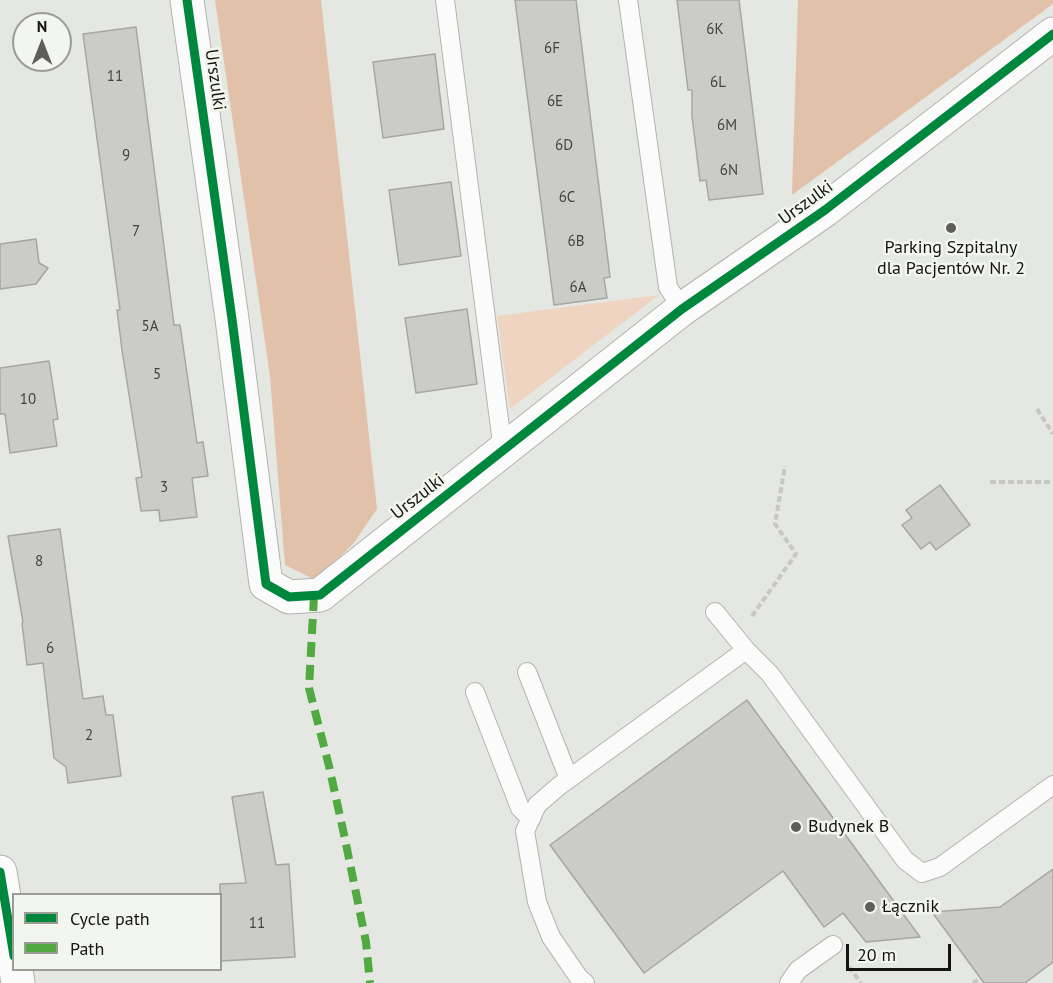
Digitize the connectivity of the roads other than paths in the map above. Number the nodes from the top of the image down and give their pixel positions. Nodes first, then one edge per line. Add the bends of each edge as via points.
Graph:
1 (187, 0) edge
2 (445, 0) edge
3 (628, 0) edge
4 (1053, 34) edge
5 (682, 309) junction
6 (503, 451) junction
7 (715, 612) dead end
8 (741, 644) junction
9 (527, 672) dead end
10 (475, 692) dead end
11 (568, 779) junction
12 (1053, 785) edge
13 (1030, 801) junction
14 (1053, 801) edge
15 (531, 819) junction
16 (0, 872) edge
17 (12, 944) edge
18 (833, 945) dead end
19 (585, 983) edge
20 (789, 983) edge

1 - 6 street, Urszulki via 266,584 289,597 320,596
2 - 6 lane
3 - 5 lane via 668,287
4 - 5 street, Urszulki via 825,210
5 - 6 street, Urszulki
7 - 8 lane
8 - 11 lane
8 - 13 lane via 770,674 905,861 922,873 940,867
9 - 11 lane
10 - 15 lane via 520,808
11 - 15 lane via 537,805
12 - 13 lane
13 - 14 lane
15 - 19 lane via 525,831 537,902 551,937
16 - 17 street
18 - 20 lane via 798,970

